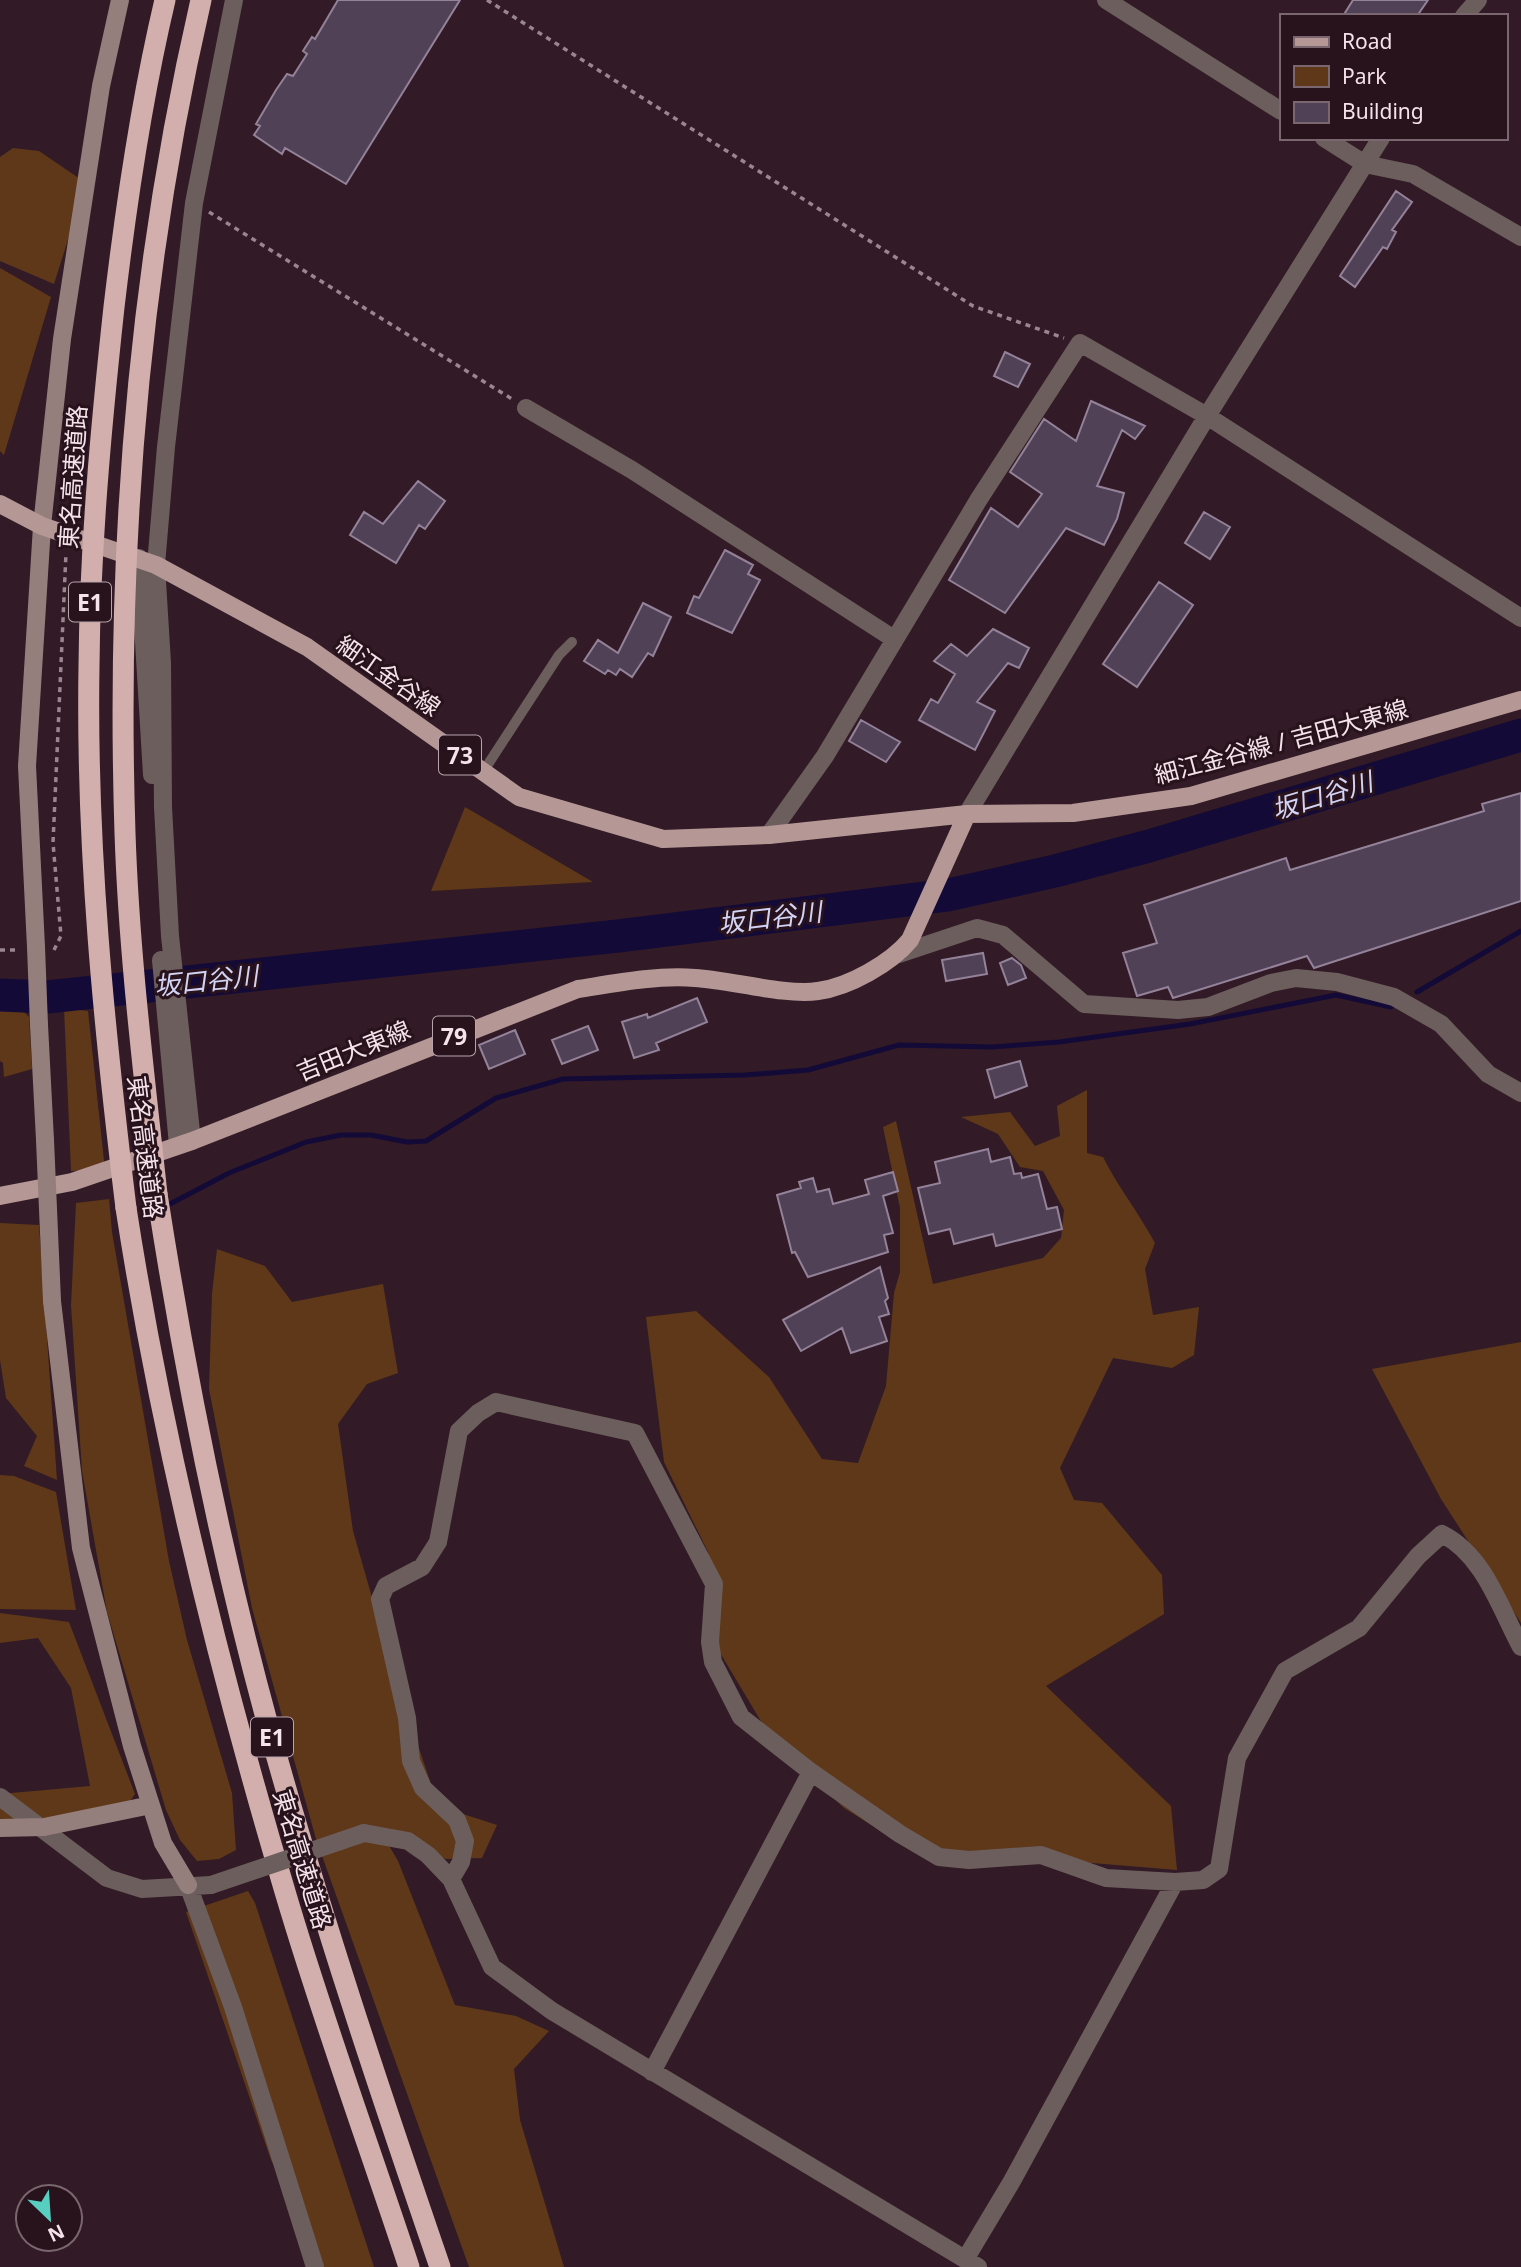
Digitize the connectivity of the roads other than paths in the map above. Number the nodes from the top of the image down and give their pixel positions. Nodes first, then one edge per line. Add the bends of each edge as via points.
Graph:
1 (120, 0) edge
2 (165, 0) edge
3 (201, 0) edge
4 (234, 0) edge
5 (1106, 0) edge
6 (1478, 0) edge
7 (1466, 14) edge
8 (1280, 110) edge
9 (1327, 140) edge
10 (1380, 140) edge
11 (1364, 164) junction
12 (1521, 237) edge
13 (526, 408) road end
14 (1208, 416) junction
15 (0, 504) edge
16 (42, 526) junction
17 (148, 561) junction
18 (1521, 618) edge
19 (894, 639) junction
20 (572, 642) dead end
21 (1521, 700) edge
22 (483, 772) junction
23 (967, 814) junction
24 (769, 835) junction
25 (165, 940) junction
26 (904, 947) junction
27 (1521, 1093) edge
28 (186, 1143) junction
29 (0, 1196) edge
30 (1521, 1647) edge
31 (811, 1772) junction
32 (0, 1797) edge
33 (151, 1805) junction
34 (41, 1827) junction
35 (0, 1828) edge
36 (451, 1880) junction
37 (1175, 1882) junction
38 (188, 1885) junction
39 (652, 2072) junction
40 (972, 2263) edge
41 (315, 2267) edge
42 (409, 2267) edge
43 (440, 2267) edge

1 - 16 street via 101,86 62,339
2 - 42 highway, 東名高速道路 / E1, bridge via 122,239 91,572 90,777 104,1022 138,1288 172,1459 239,1733 285,1894
3 - 43 highway, 東名高速道路 / E1, bridge via 154,259 139,377 127,563 125,833 131,954 157,1194 224,1550 269,1730 374,2075
4 - 17 street via 194,203
5 - 8 street
6 - 7 street
9 - 11 street
10 - 11 street
11 - 12 street via 1413,174
11 - 14 street
13 - 19 street via 632,470
14 - 18 street
14 - 19 street via 1080,343
14 - 23 street
15 - 16 main road, 細江金谷線 / 73
16 - 17 main road, 細江金谷線 / 73
16 - 33 street, bridge via 27,766 52,1301 81,1548
17 - 22 main road, 細江金谷線 / 73 via 307,647
17 - 25 street via 162,663
19 - 24 street via 825,756
20 - 22 lane
21 - 23 main road, 細江金谷線 / 吉田大東線 / 73 via 1191,796 1073,813
22 - 24 main road, 細江金谷線 / 73 via 519,797 663,839
23 - 24 main road, 細江金谷線 / 73
23 - 26 main road
25 - 28 street via 181,1046
25 - 28 street via 166,1020
26 - 27 street via 977,928 1003,934 1084,1004 1178,1010 1208,1007 1296,978 1338,982 1394,997 1441,1024 1488,1074
26 - 28 main road, 吉田大東線 / 79 via 867,974 818,992 694,978 578,989
28 - 29 main road, 吉田大東線 / 79 via 72,1182
30 - 37 street via 1474,1559 1442,1534 1359,1628 1285,1671 1237,1758 1219,1869 1203,1880
31 - 36 street via 741,1717 713,1662 714,1584 635,1433 496,1402 459,1431 438,1542 422,1567 386,1586 380,1599 408,1718 411,1761 423,1788 457,1820 465,1841
31 - 37 street via 939,1857 969,1860 1041,1855 1106,1878
31 - 39 street
32 - 34 street
33 - 34 street
33 - 38 street via 163,1843
34 - 35 street
34 - 38 street via 107,1878 142,1889
36 - 38 street, bridge via 408,1841 364,1833 211,1885
36 - 39 street via 492,1967 552,2011
37 - 40 street
38 - 41 street via 233,2007
39 - 40 street

